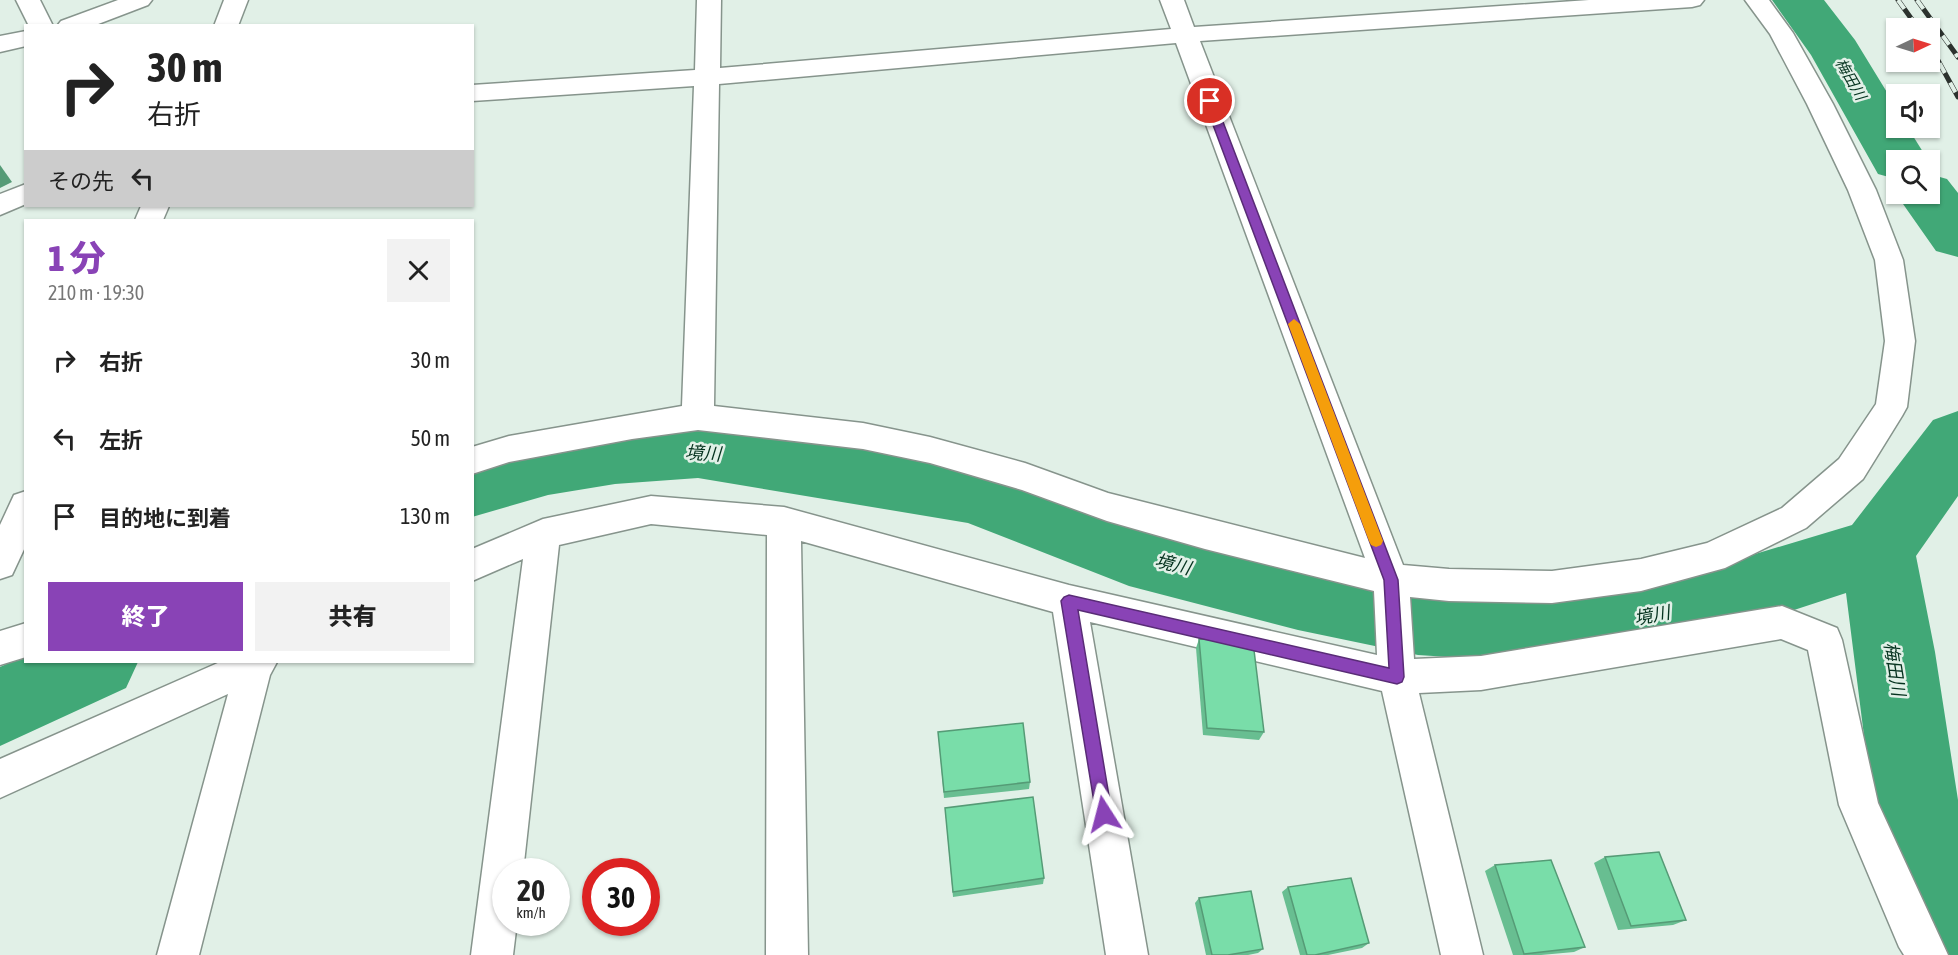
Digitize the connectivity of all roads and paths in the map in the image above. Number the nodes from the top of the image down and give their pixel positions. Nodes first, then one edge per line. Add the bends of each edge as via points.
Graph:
1 (28, 0) edge
2 (140, 0) edge
3 (236, 0) edge
4 (709, 0) edge
5 (1172, 0) edge
6 (1692, 0) edge
7 (1757, 0) edge
8 (40, 24) edge
9 (74, 24) edge
10 (227, 24) edge
11 (1185, 35) junction
12 (24, 38) edge
13 (0, 44) edge
14 (709, 77) junction
15 (474, 93) edge
16 (24, 194) edge
17 (0, 205) edge
18 (698, 417) junction
19 (474, 460) edge
20 (24, 510) edge
21 (784, 522) junction
22 (543, 534) junction
23 (0, 564) edge
24 (474, 565) edge
25 (1391, 580) junction
26 (1069, 601) junction
27 (24, 641) edge
28 (0, 648) edge
29 (255, 663) edge
30 (257, 663) edge
31 (1397, 677) junction
32 (0, 779) edge
33 (178, 955) edge
34 (492, 955) edge
35 (787, 955) edge
36 (1127, 955) edge
37 (1462, 955) edge
38 (1927, 955) edge

1 - 8 street
2 - 9 street
3 - 10 street
4 - 14 street
5 - 11 street
6 - 11 street
7 - 25 street via 1781,33 1820,104 1863,190 1889,260 1900,341 1891,407 1851,469 1794,518 1713,557 1641,575 1552,587
11 - 14 street
11 - 25 street
12 - 13 street
14 - 15 street
14 - 18 street
16 - 17 street
18 - 19 street via 509,449
18 - 25 street via 863,436 930,450 1025,477 1107,507
20 - 23 street
21 - 22 street via 651,510
21 - 26 street
21 - 35 street
22 - 24 street
22 - 34 street
25 - 31 street
26 - 31 street
26 - 36 street
27 - 28 street
29 - 32 street
30 - 33 street
31 - 37 street
31 - 38 street via 1481,673 1782,622 1824,640 1859,805

